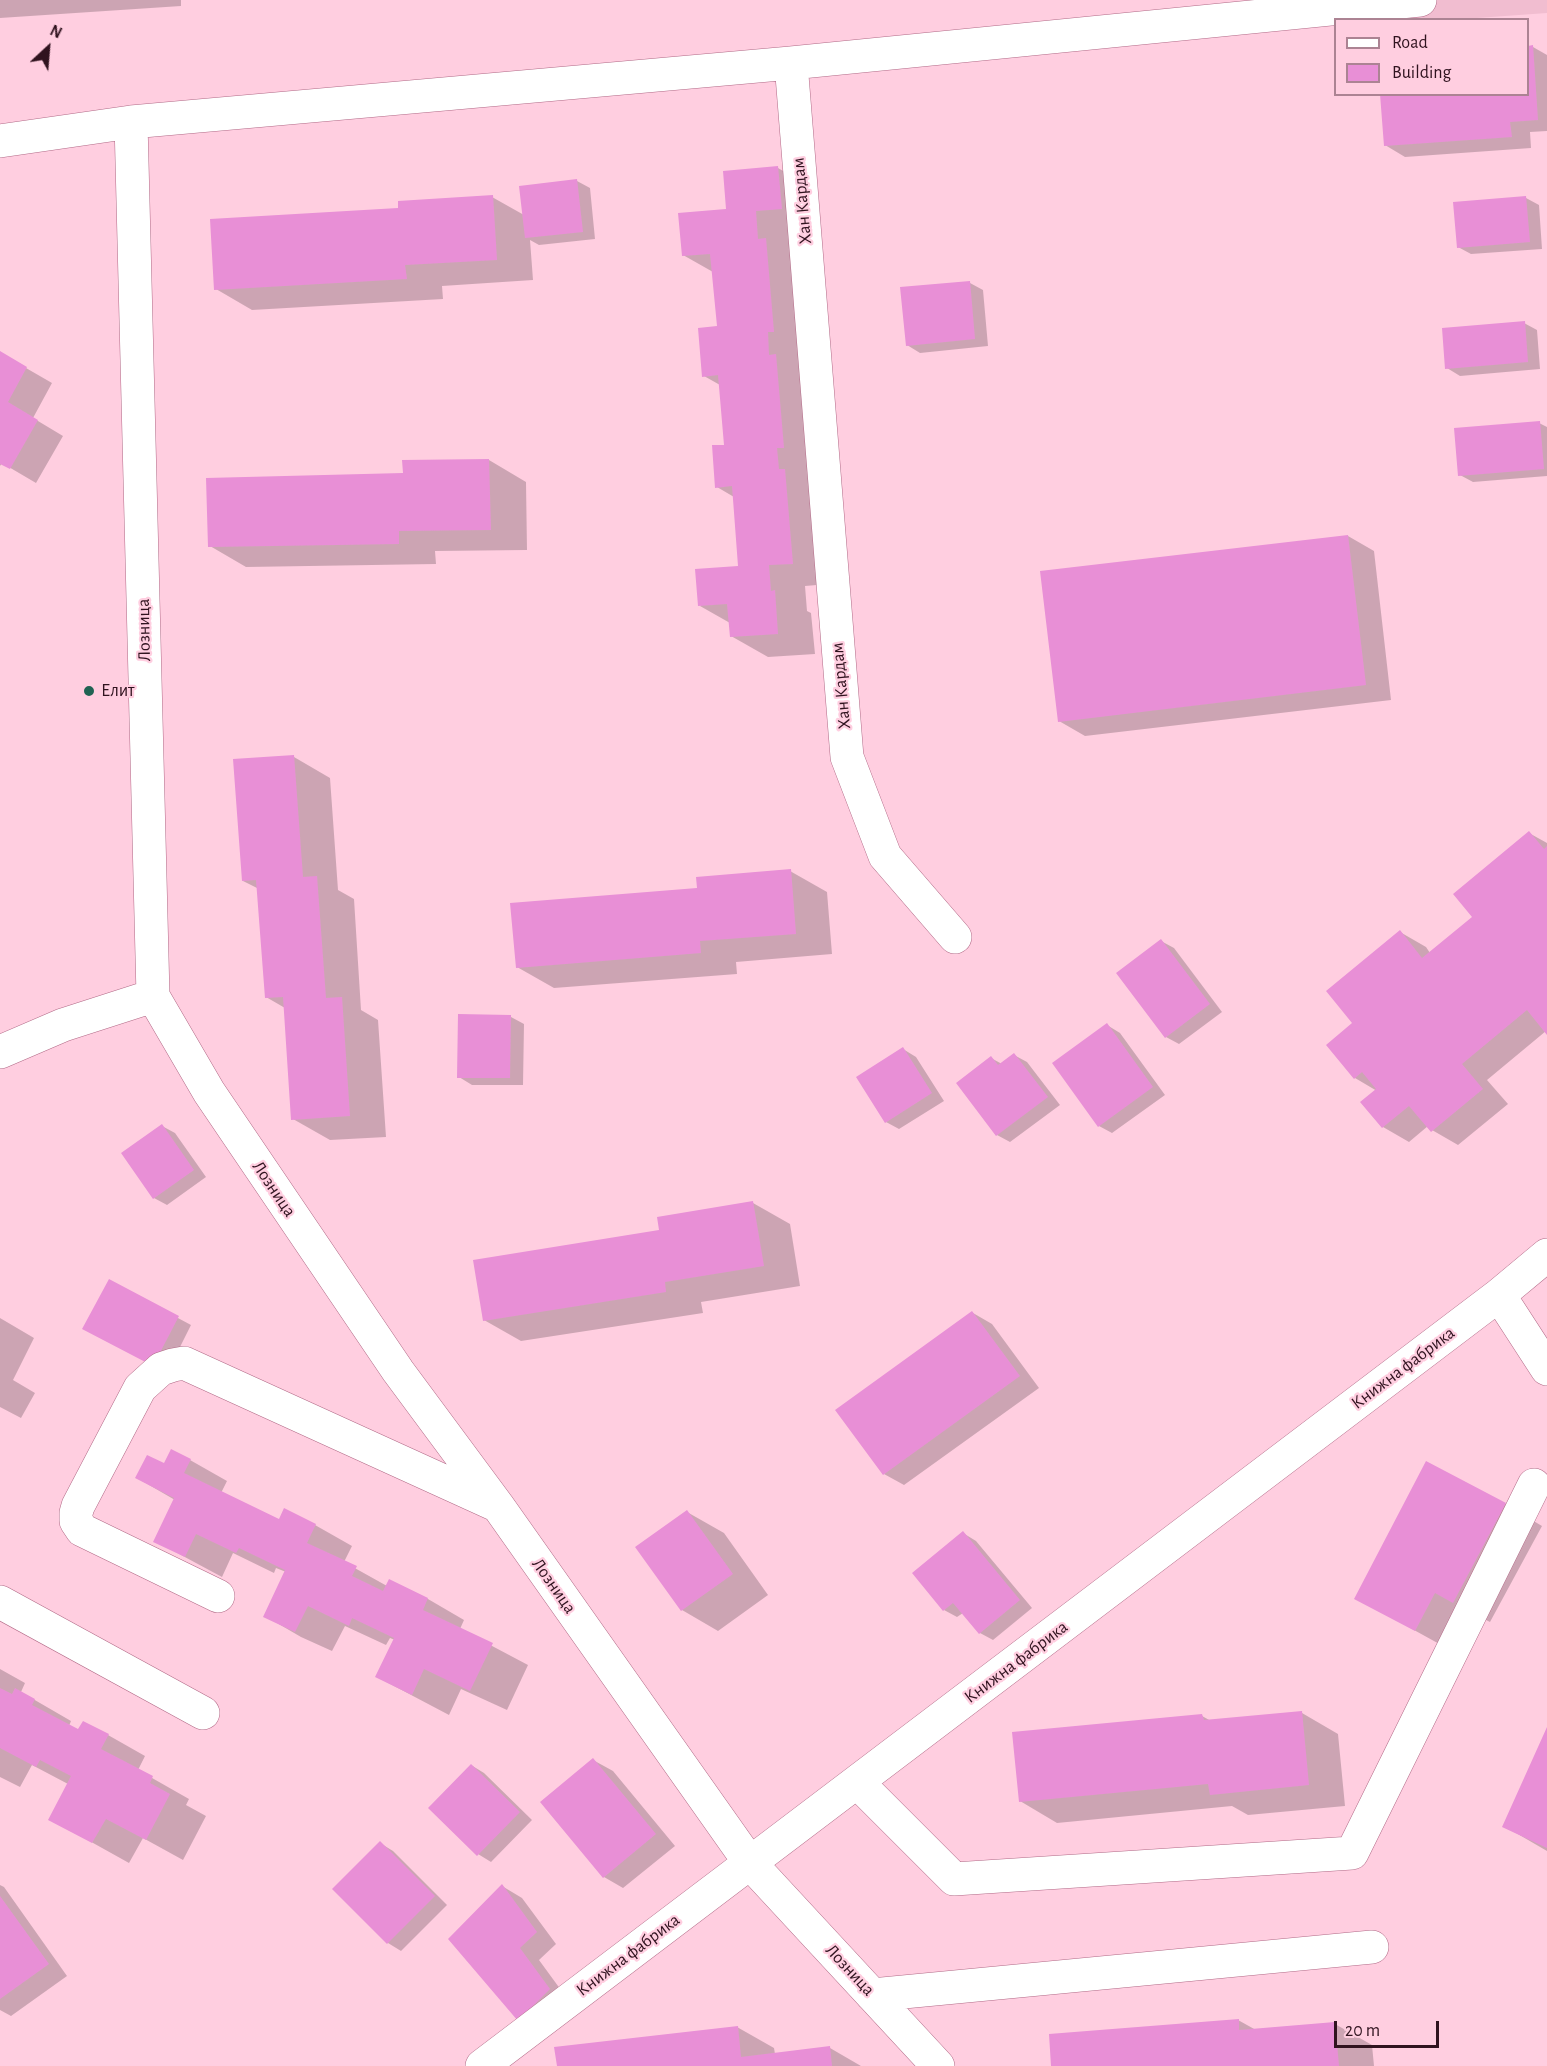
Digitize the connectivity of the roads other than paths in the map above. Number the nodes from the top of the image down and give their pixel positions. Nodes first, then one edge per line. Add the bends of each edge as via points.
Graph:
1 (1420, 0) edge
2 (791, 63) junction
3 (131, 122) junction
4 (0, 141) edge
5 (955, 937) dead end
6 (153, 996) junction
7 (0, 1052) edge
8 (1547, 1255) edge
9 (1499, 1295) junction
10 (1547, 1368) edge
11 (1534, 1485) dead end
12 (498, 1506) junction
13 (218, 1596) dead end
14 (0, 1602) edge
15 (203, 1713) dead end
16 (857, 1782) junction
17 (750, 1863) junction
18 (1372, 1947) dead end
19 (872, 1995) junction
20 (482, 2066) edge
21 (939, 2066) edge

1 - 2 street
2 - 3 street
2 - 5 street, Хан Кардам via 847,758 885,856
3 - 4 street
3 - 6 street, Лозница
6 - 7 street via 63,1025
6 - 12 street, Лозница via 209,1092 398,1371
8 - 9 street, Книжна фабрика
9 - 10 street
9 - 16 street, Книжна фабрика
11 - 16 street via 1352,1853 954,1878
12 - 13 street via 184,1363 160,1369 140,1388 78,1506 76,1521 82,1530
12 - 17 street, Лозница
14 - 15 street
16 - 17 street, Книжна фабрика
17 - 19 street, Лозница
17 - 20 street, Книжна фабрика
18 - 19 street
19 - 21 street, Лозница

